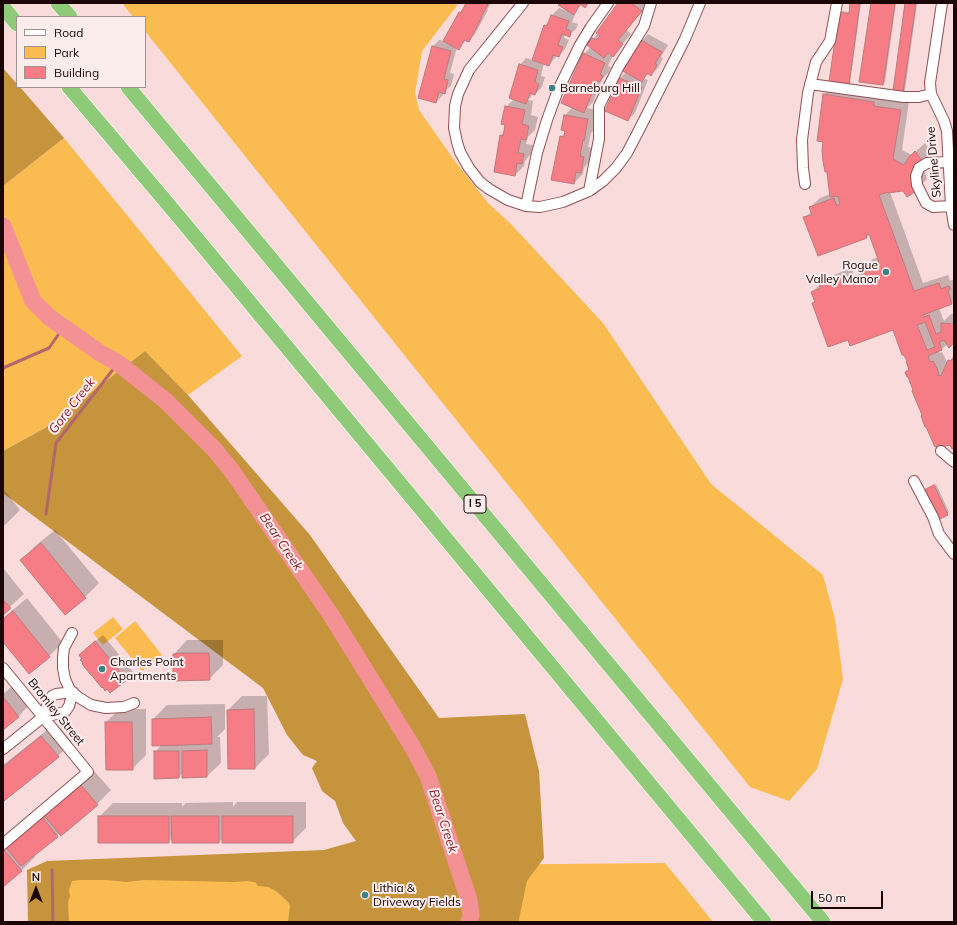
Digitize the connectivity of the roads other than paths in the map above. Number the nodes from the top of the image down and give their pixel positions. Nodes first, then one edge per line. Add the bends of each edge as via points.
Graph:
1 (58, 3) edge
2 (523, 3) edge
3 (608, 3) edge
4 (651, 3) edge
5 (700, 3) edge
6 (836, 3) edge
7 (942, 3) edge
8 (3, 7) edge
9 (69, 16) edge
10 (3, 20) edge
11 (16, 23) edge
12 (16, 34) edge
13 (810, 84) junction
14 (129, 88) edge
15 (70, 89) edge
16 (931, 94) junction
17 (948, 162) junction
18 (806, 184) dead end
19 (589, 191) junction
20 (526, 206) junction
21 (951, 206) junction
22 (954, 226) edge
23 (941, 451) dead end
24 (954, 462) edge
25 (914, 481) dead end
26 (954, 554) edge
27 (72, 633) dead end
28 (3, 668) edge
29 (73, 692) junction
30 (134, 703) dead end
31 (43, 717) junction
32 (3, 749) edge
33 (3, 844) edge
34 (764, 922) edge
35 (823, 922) edge

1 - 9 highway
2 - 20 street via 469,70 458,94 454,118 457,142 464,160 474,175 498,195
3 - 20 street via 580,45 558,90 537,153
4 - 19 street via 644,26 618,66 599,106 599,138
5 - 19 street via 685,39 627,153 603,181
6 - 13 street via 830,41 816,62
7 - 16 street, Skyline Drive via 930,83
8 - 11 highway
10 - 12 highway
13 - 16 street via 904,97
13 - 18 street via 802,140
14 - 35 highway, I 5
15 - 34 highway
16 - 17 street, Skyline Drive via 947,131
17 - 21 street, Skyline Drive
17 - 21 street via 927,163 919,168 916,176 917,185 926,203 933,207
19 - 20 street via 564,202
21 - 22 street, Skyline Drive
23 - 24 street
25 - 26 street via 939,534
27 - 29 street via 62,657 65,679
28 - 31 street, Bromley Street
29 - 30 street via 91,705 106,708 124,707
29 - 31 street via 65,712
29 - 31 street via 52,696
31 - 32 street
31 - 33 street, Bromley Street via 88,772

